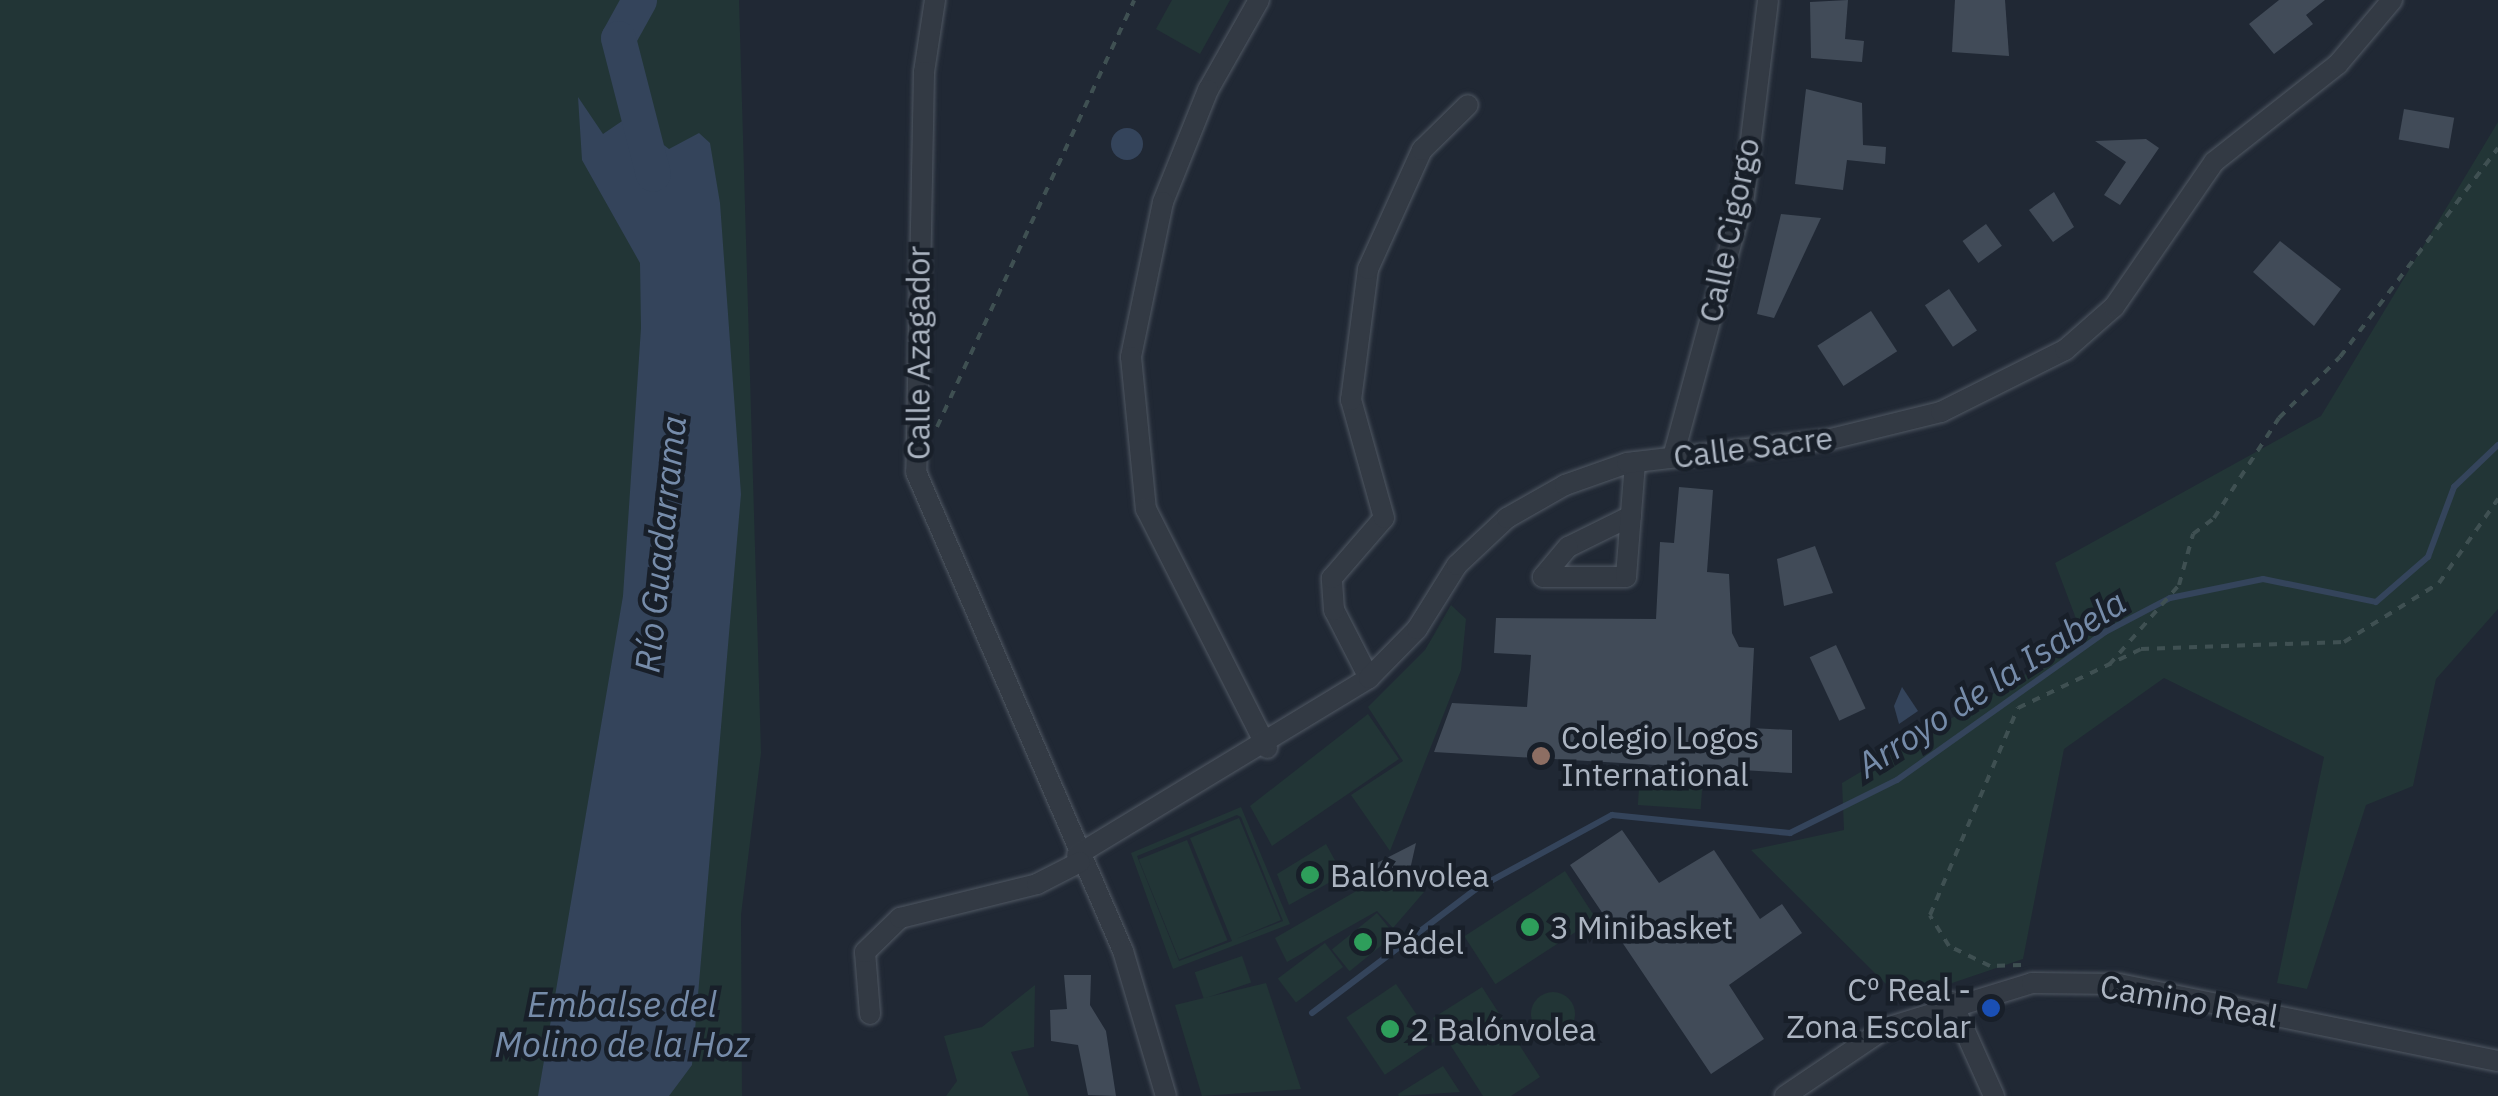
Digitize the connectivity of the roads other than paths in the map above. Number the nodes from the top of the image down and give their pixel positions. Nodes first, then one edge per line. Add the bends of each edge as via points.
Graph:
1 (935, 0) edge
2 (1259, 0) edge
3 (1768, 0) edge
4 (2392, 0) edge
5 (1468, 105) dead end
6 (1673, 456) junction
7 (1635, 462) junction
8 (1631, 516) junction
9 (1370, 678) junction
10 (1267, 748) junction
11 (1078, 858) junction
12 (1952, 1002) junction
13 (870, 1014) dead end
14 (2498, 1062) edge
15 (1166, 1096) edge
16 (1785, 1096) edge
17 (1994, 1096) edge

1 - 11 street, Calle Azagador via 924,72 916,472
2 - 10 street via 1208,90 1162,202 1131,357 1146,509
3 - 6 street, Calle Cigorgo via 1744,196
4 - 6 street, Calle Sacre via 2338,64 2214,162 2114,307 2065,350 1942,412 1831,439
5 - 9 street via 1422,150 1368,270 1352,400 1384,518 1332,578 1334,610
6 - 7 street, Calle Sacre
7 - 8 street
7 - 9 street, Calle Sacre via 1564,484 1507,518
8 - 8 street via 1626,578 1543,577 1568,547
9 - 10 street, Calle Sacre
10 - 11 street, Calle Sacre
11 - 13 street, Calle Sacre via 1038,884 900,918 866,952
11 - 15 street, Calle Azagador via 1122,951
12 - 14 street, Camino Real via 2032,982 2119,984
12 - 16 street, Camino Real via 1886,1028
12 - 17 street

